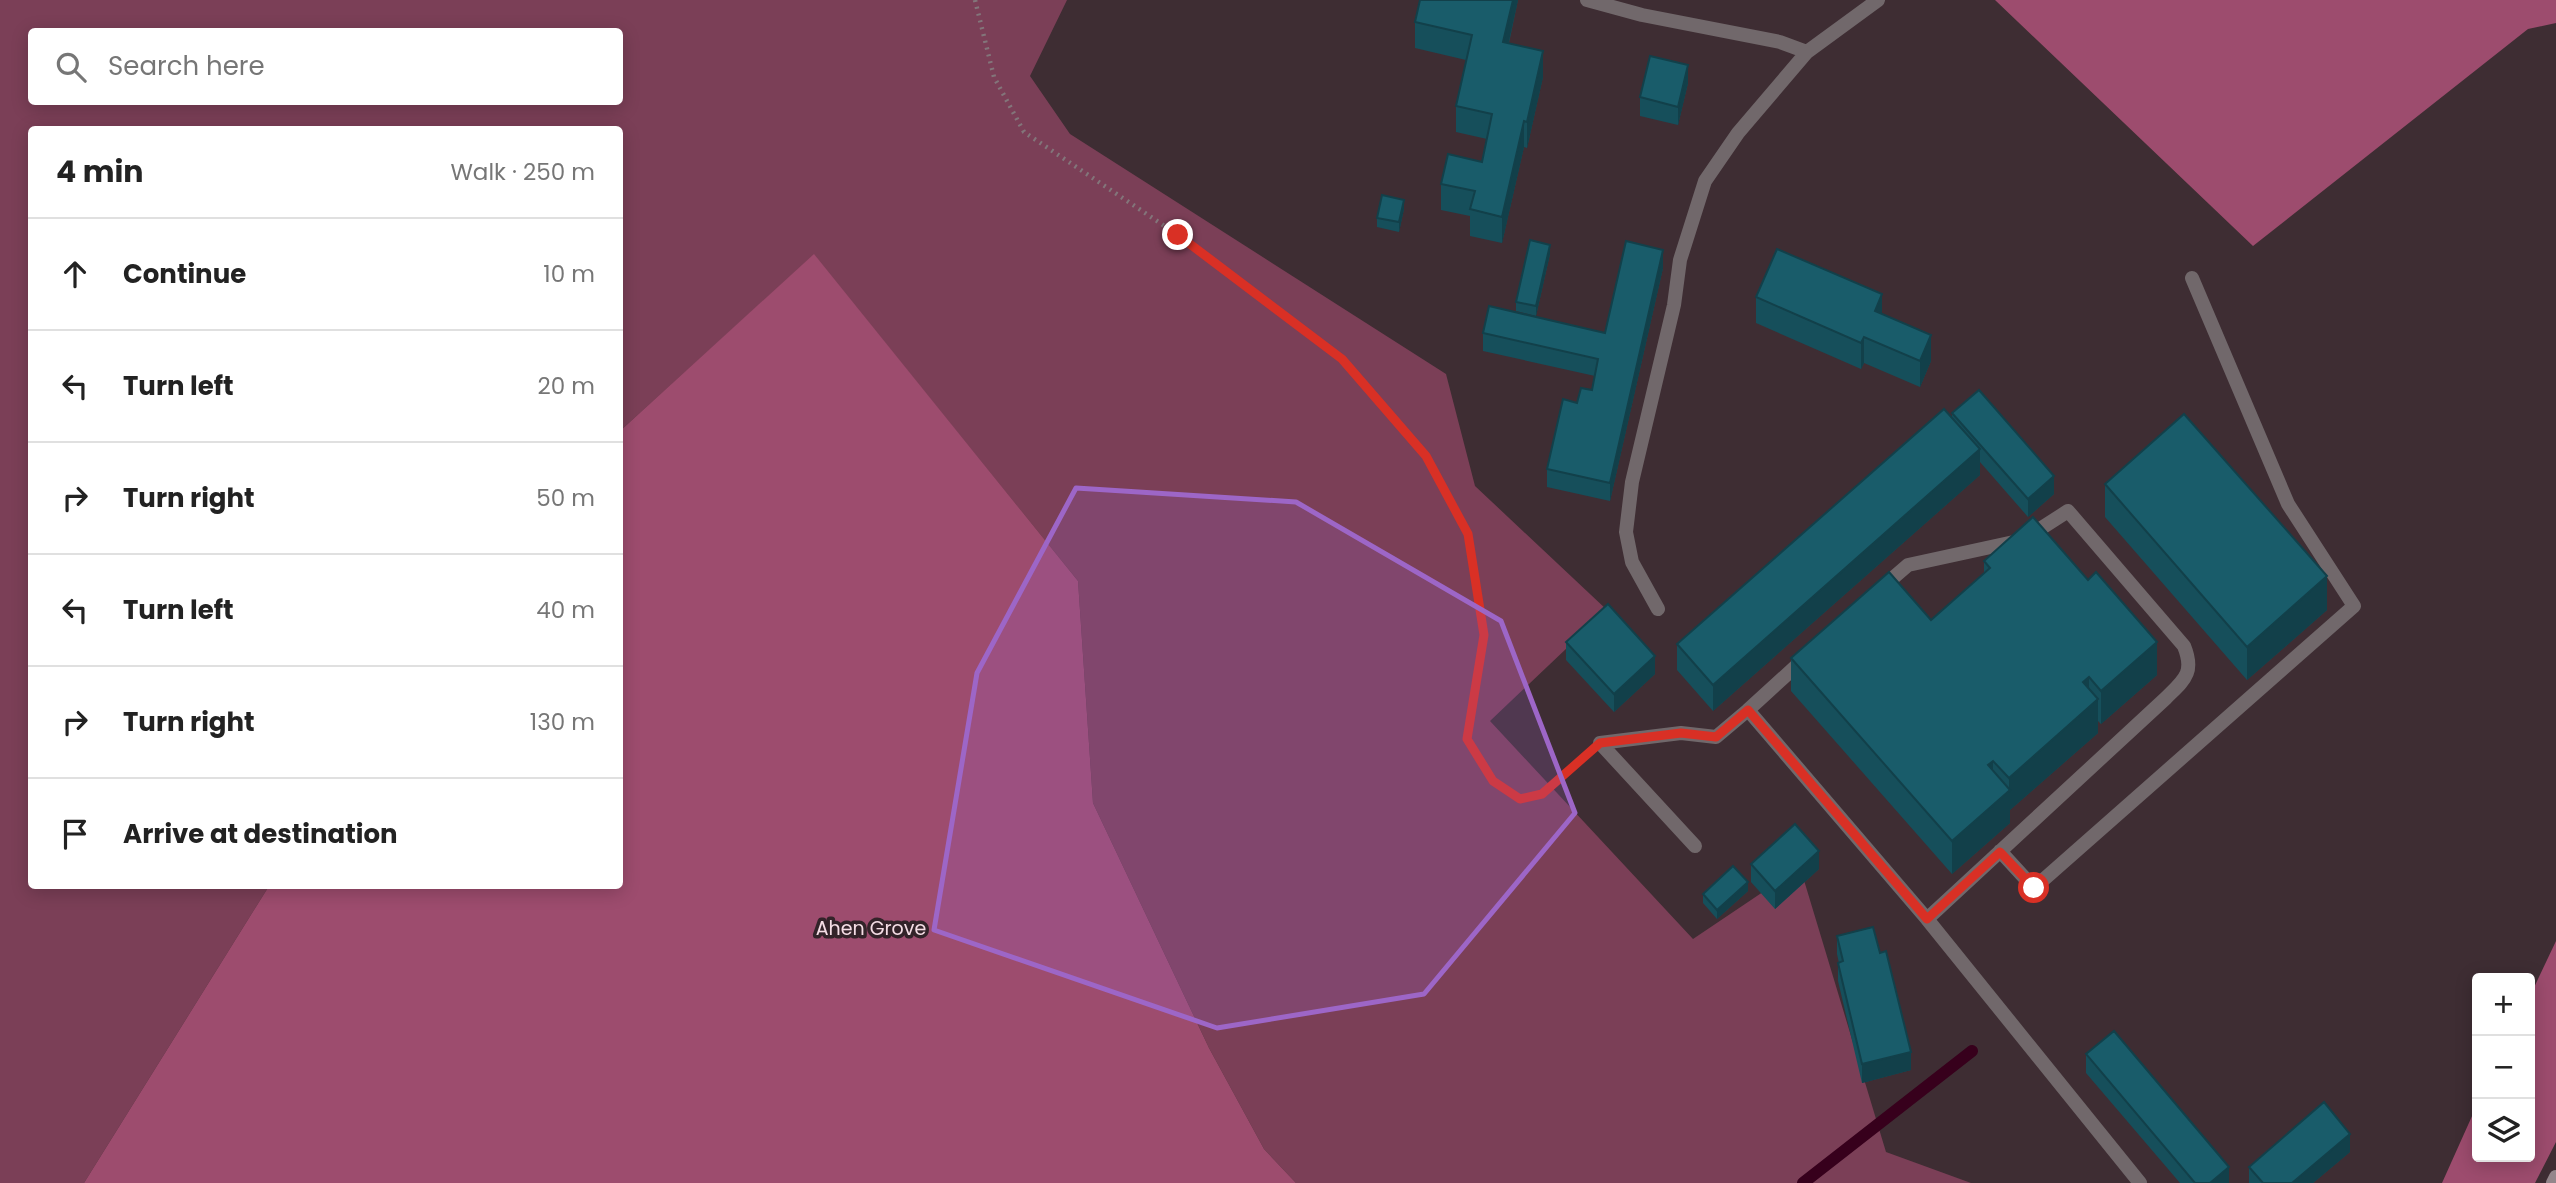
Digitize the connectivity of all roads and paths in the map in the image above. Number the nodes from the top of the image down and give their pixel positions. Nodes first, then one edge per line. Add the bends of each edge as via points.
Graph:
1 (975, 0) edge
2 (1587, 0) edge
3 (1878, 0) edge
4 (1807, 52) junction
5 (2192, 278) dead end
6 (1868, 601) edge
7 (1658, 609) dead end
8 (1818, 647) edge
9 (1748, 710) junction
10 (1600, 743) junction
11 (1695, 846) dead end
12 (2000, 852) junction
13 (1927, 919) junction
14 (2556, 1177) edge
15 (2140, 1183) edge
16 (2553, 1183) edge

1 - 10 path via 994,77 1024,132 1178,235 1342,359 1426,456 1468,534 1484,635 1467,739 1493,781 1520,799 1542,794
2 - 4 lane via 1780,41
3 - 4 lane
4 - 7 lane via 1738,133 1705,181 1680,260 1674,305 1632,482 1626,532 1632,562
5 - 12 lane via 2288,504 2354,606 2034,888
6 - 12 lane via 1908,565 2024,540 2068,511 2184,646 2190,662 2180,684
8 - 9 lane
9 - 10 lane via 1716,737 1681,733
9 - 13 lane
10 - 11 lane
12 - 13 lane
13 - 15 lane
14 - 16 street

